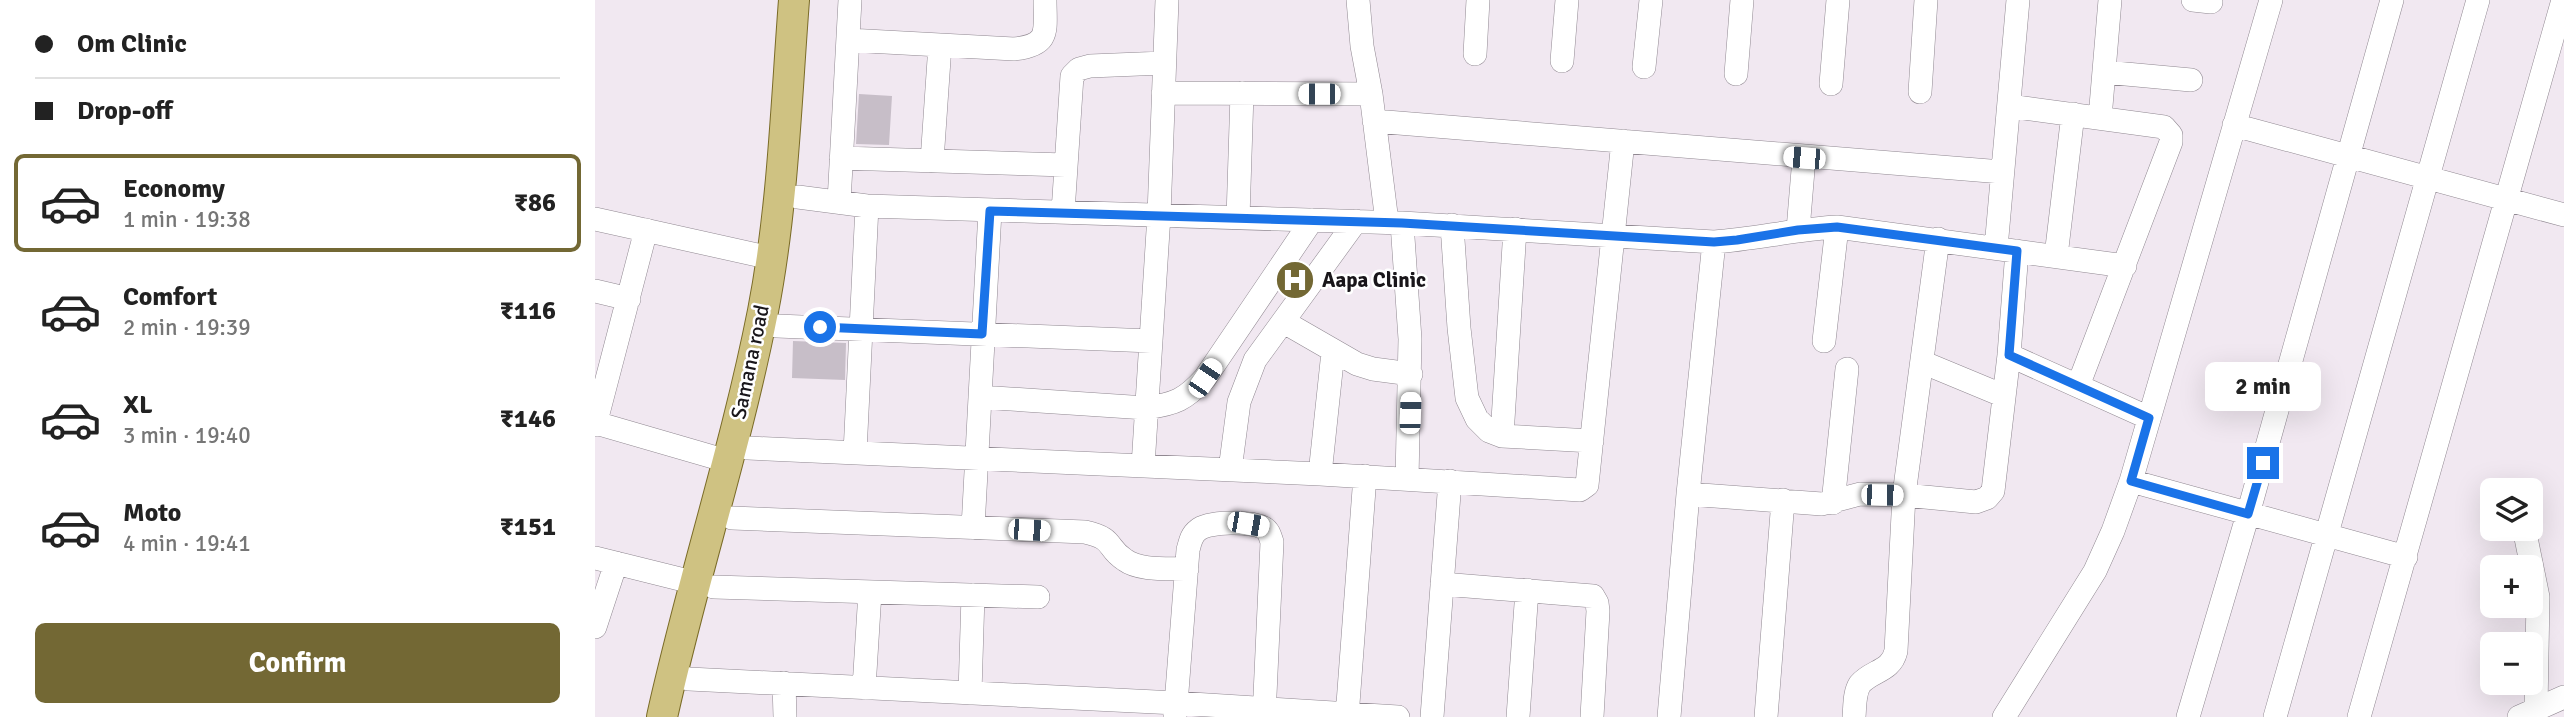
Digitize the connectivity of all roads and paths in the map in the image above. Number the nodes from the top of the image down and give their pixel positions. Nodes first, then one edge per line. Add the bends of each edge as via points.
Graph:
1 (794, 0) edge
2 (812, 0) edge
3 (850, 0) edge
4 (1045, 0) edge
5 (1167, 0) edge
6 (1358, 0) edge
7 (1478, 0) edge
8 (1567, 0) edge
9 (1651, 0) edge
10 (1742, 0) edge
11 (1838, 0) edge
12 (1926, 0) edge
13 (2018, 0) edge
14 (2110, 0) edge
15 (2271, 0) edge
16 (2392, 0) edge
17 (2478, 0) edge
18 (2563, 0) edge
19 (848, 40) junction
20 (940, 45) junction
21 (1475, 54) dead end
22 (1562, 61) dead end
23 (1164, 63) junction
24 (1644, 67) dead end
25 (2104, 72) junction
26 (1735, 74) dead end
27 (2191, 80) dead end
28 (1831, 84) dead end
29 (1920, 92) dead end
30 (1163, 93) junction
31 (1241, 93) junction
32 (1371, 94) junction
33 (2009, 106) junction
34 (2073, 114) junction
35 (2100, 118) junction
36 (1374, 121) junction
37 (2234, 125) junction
38 (1623, 141) junction
39 (2347, 156) junction
40 (841, 158) junction
41 (1804, 158) junction
42 (932, 161) junction
43 (1066, 164) junction
44 (2003, 172) junction
45 (2429, 178) junction
46 (798, 197) junction
47 (2506, 200) junction
48 (839, 202) junction
49 (867, 206) junction
50 (990, 211) junction
51 (1063, 212) junction
52 (1159, 215) junction
53 (2564, 215) edge
54 (1238, 218) junction
55 (595, 219) edge
56 (1312, 220) junction
57 (1356, 221) junction
58 (1394, 222) junction
59 (1452, 225) junction
60 (1837, 227) junction
61 (1515, 229) junction
62 (646, 230) junction
63 (1798, 230) junction
64 (1614, 236) junction
65 (1938, 239) junction
66 (1714, 242) junction
67 (2006, 249) junction
68 (2056, 256) junction
69 (771, 258) junction
70 (2125, 266) junction
71 (595, 291) edge
72 (629, 299) junction
73 (1284, 322) junction
74 (778, 326) junction
75 (863, 329) junction
76 (982, 334) junction
77 (1150, 341) junction
78 (1824, 341) dead end
79 (1333, 352) junction
80 (2009, 355) junction
81 (1922, 362) junction
82 (1847, 369) dead end
83 (1411, 374) junction
84 (2078, 386) junction
85 (2004, 396) junction
86 (979, 397) junction
87 (1146, 408) junction
88 (2149, 418) junction
89 (595, 424) edge
90 (1502, 436) junction
91 (1592, 441) junction
92 (855, 453) junction
93 (738, 455) junction
94 (977, 459) junction
95 (1143, 466) junction
96 (1230, 470) junction
97 (1320, 474) junction
98 (1365, 476) junction
99 (1407, 479) junction
100 (1450, 481) junction
101 (2131, 481) junction
102 (1688, 494) junction
103 (1904, 495) junction
104 (1783, 500) junction
105 (1833, 503) junction
106 (2248, 514) junction
107 (732, 518) junction
108 (973, 528) junction
109 (2328, 536) junction
110 (2527, 541) edge
111 (2406, 557) junction
112 (605, 560) edge
113 (1187, 569) junction
114 (1441, 584) junction
115 (705, 585) junction
116 (1527, 590) junction
117 (870, 592) junction
118 (972, 595) junction
119 (1038, 597) dead end
120 (595, 628) edge
121 (680, 677) junction
122 (784, 683) junction
123 (864, 688) junction
124 (970, 693) junction
125 (2564, 696) edge
126 (1175, 710) edge
127 (1264, 713) edge
128 (1347, 715) edge
129 (2526, 715) edge
130 (662, 717) edge
131 (681, 717) edge
132 (785, 717) edge
133 (1398, 717) edge
134 (1432, 717) edge
135 (1518, 717) edge
136 (1592, 717) edge
137 (1669, 717) edge
138 (1766, 717) edge
139 (1854, 717) edge
140 (2004, 717) edge
141 (2188, 717) edge
142 (2275, 717) edge
143 (2359, 717) edge

1 - 69 main road, Samana road via 780,197
2 - 46 main road, Samana road
3 - 19 street
4 - 20 street via 1045,36 1030,47
5 - 23 street
6 - 32 street
7 - 21 street
8 - 22 street
9 - 24 street
10 - 26 street
11 - 28 street
12 - 29 street
13 - 33 street
14 - 25 street
15 - 37 street
16 - 39 street
17 - 45 street
18 - 47 street
19 - 20 street
19 - 40 street
20 - 42 street
23 - 30 street
23 - 43 street via 1090,66 1072,76
25 - 27 street
25 - 35 street
30 - 31 street
30 - 52 street
31 - 32 street
31 - 54 street
32 - 36 street
33 - 34 street
33 - 44 street
34 - 35 street
34 - 68 street
35 - 70 street via 2164,127 2171,135
36 - 38 street
36 - 58 street
37 - 39 street
37 - 88 street
38 - 41 street
38 - 64 street
39 - 45 street
39 - 106 street
40 - 42 street
40 - 48 street
41 - 44 street
41 - 63 street
42 - 43 street
43 - 51 street
44 - 67 street
45 - 47 street
45 - 109 street
46 - 48 street
46 - 74 main road, Samana road
47 - 53 street
47 - 111 street
48 - 49 street
49 - 50 street
49 - 75 street
50 - 51 street
50 - 76 street
51 - 52 street
52 - 54 street
52 - 77 street
54 - 56 street
55 - 62 street
56 - 57 street
56 - 87 street via 1205,378 1188,396
57 - 58 street
57 - 73 street
58 - 59 street
58 - 83 street
59 - 61 street
59 - 90 street via 1467,398 1477,419
60 - 63 street
60 - 65 street
60 - 78 street
61 - 64 street
61 - 90 street
62 - 69 street
62 - 72 street
63 - 66 street
64 - 66 street
64 - 91 street
65 - 67 street
65 - 81 street
66 - 102 street
67 - 68 street
67 - 80 street
68 - 70 street
69 - 93 main road, Samana road
70 - 84 street
71 - 72 street
72 - 89 street
73 - 79 street
73 - 96 street via 1246,380
74 - 75 street
74 - 93 main road, Samana road
75 - 76 street
75 - 92 street
76 - 77 street
76 - 86 street
77 - 87 street
79 - 83 street via 1373,369
79 - 97 street
80 - 84 street
80 - 85 street
81 - 85 street
81 - 103 street
82 - 105 street
83 - 99 street
84 - 88 street
85 - 103 street via 1993,491 1987,498 1976,502
86 - 87 street
86 - 94 street
87 - 95 street
88 - 101 street
89 - 93 street
90 - 91 street
91 - 100 street via 1587,485 1580,490
92 - 93 street
92 - 94 street
93 - 107 main road, Samana road
93 - 115 main road, Samana road
94 - 95 street
94 - 108 street
95 - 96 street
96 - 97 street
97 - 98 street
98 - 99 street
98 - 128 street
99 - 100 street
100 - 114 street
101 - 106 street
101 - 140 street via 2095,571
102 - 104 street
102 - 137 street
103 - 105 street via 1851,495
103 - 139 street via 1894,659 1861,683
104 - 105 street
104 - 138 street
106 - 109 street
106 - 141 street
107 - 108 street
107 - 115 main road, Samana road
108 - 113 street via 1085,532 1108,540 1127,562
109 - 111 street
109 - 142 street
110 - 129 street via 2538,597
111 - 143 street
112 - 115 street
112 - 120 street
113 - 126 street
113 - 127 street via 1192,537 1199,528 1248,524 1269,533 1273,554
114 - 116 street
114 - 134 street
115 - 117 street
115 - 121 main road, Samana road
116 - 135 street
116 - 136 street via 1590,594 1596,599
117 - 118 street
117 - 123 street
118 - 119 street
118 - 124 street
121 - 122 street
121 - 130 main road, Samana road
121 - 131 main road, Samana road
122 - 123 street
122 - 132 street
123 - 124 street
124 - 126 street
125 - 129 street
126 - 127 street
127 - 128 street
128 - 133 street

